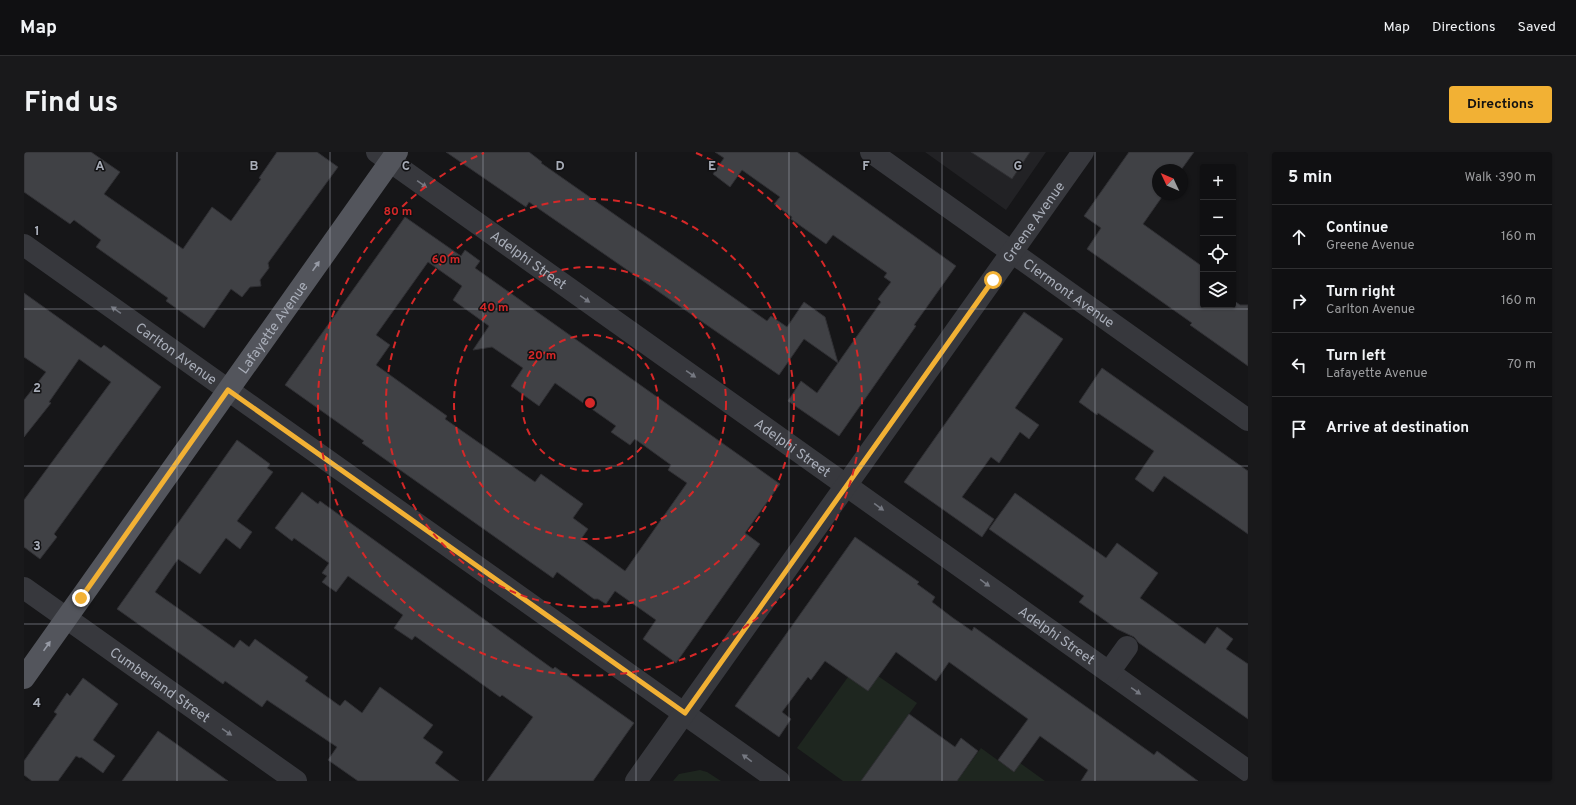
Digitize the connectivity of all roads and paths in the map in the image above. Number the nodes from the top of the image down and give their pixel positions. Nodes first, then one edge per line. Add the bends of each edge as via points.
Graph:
1 (871, 152) edge
2 (1083, 152) edge
3 (388, 155) edge
4 (24, 245) edge
5 (1012, 252) junction
6 (228, 390) junction
7 (1248, 420) edge
8 (847, 485) junction
9 (24, 588) edge
10 (66, 618) junction
11 (1127, 646) dead end
12 (1109, 672) junction
13 (24, 678) edge
14 (685, 713) junction
15 (1248, 771) edge
16 (296, 781) edge
17 (636, 781) edge
18 (779, 781) edge

1 - 5 street, Clermont Avenue
2 - 5 street, Greene Avenue
6 -> 3 main road, Lafayette Avenue
3 -> 8 street, Adelphi Street
6 -> 4 street, Carlton Avenue
5 - 7 street, Clermont Avenue
5 - 8 street, Greene Avenue
6 - 10 main road, Lafayette Avenue
6 - 14 street, Carlton Avenue
8 -> 12 street, Adelphi Street
8 - 14 street, Greene Avenue
9 - 10 street, Cumberland Street
13 -> 10 main road, Lafayette Avenue
10 -> 16 street, Cumberland Street
11 - 12 street
12 -> 15 street, Adelphi Street
14 - 17 street, Greene Avenue
18 -> 14 street, Carlton Avenue

